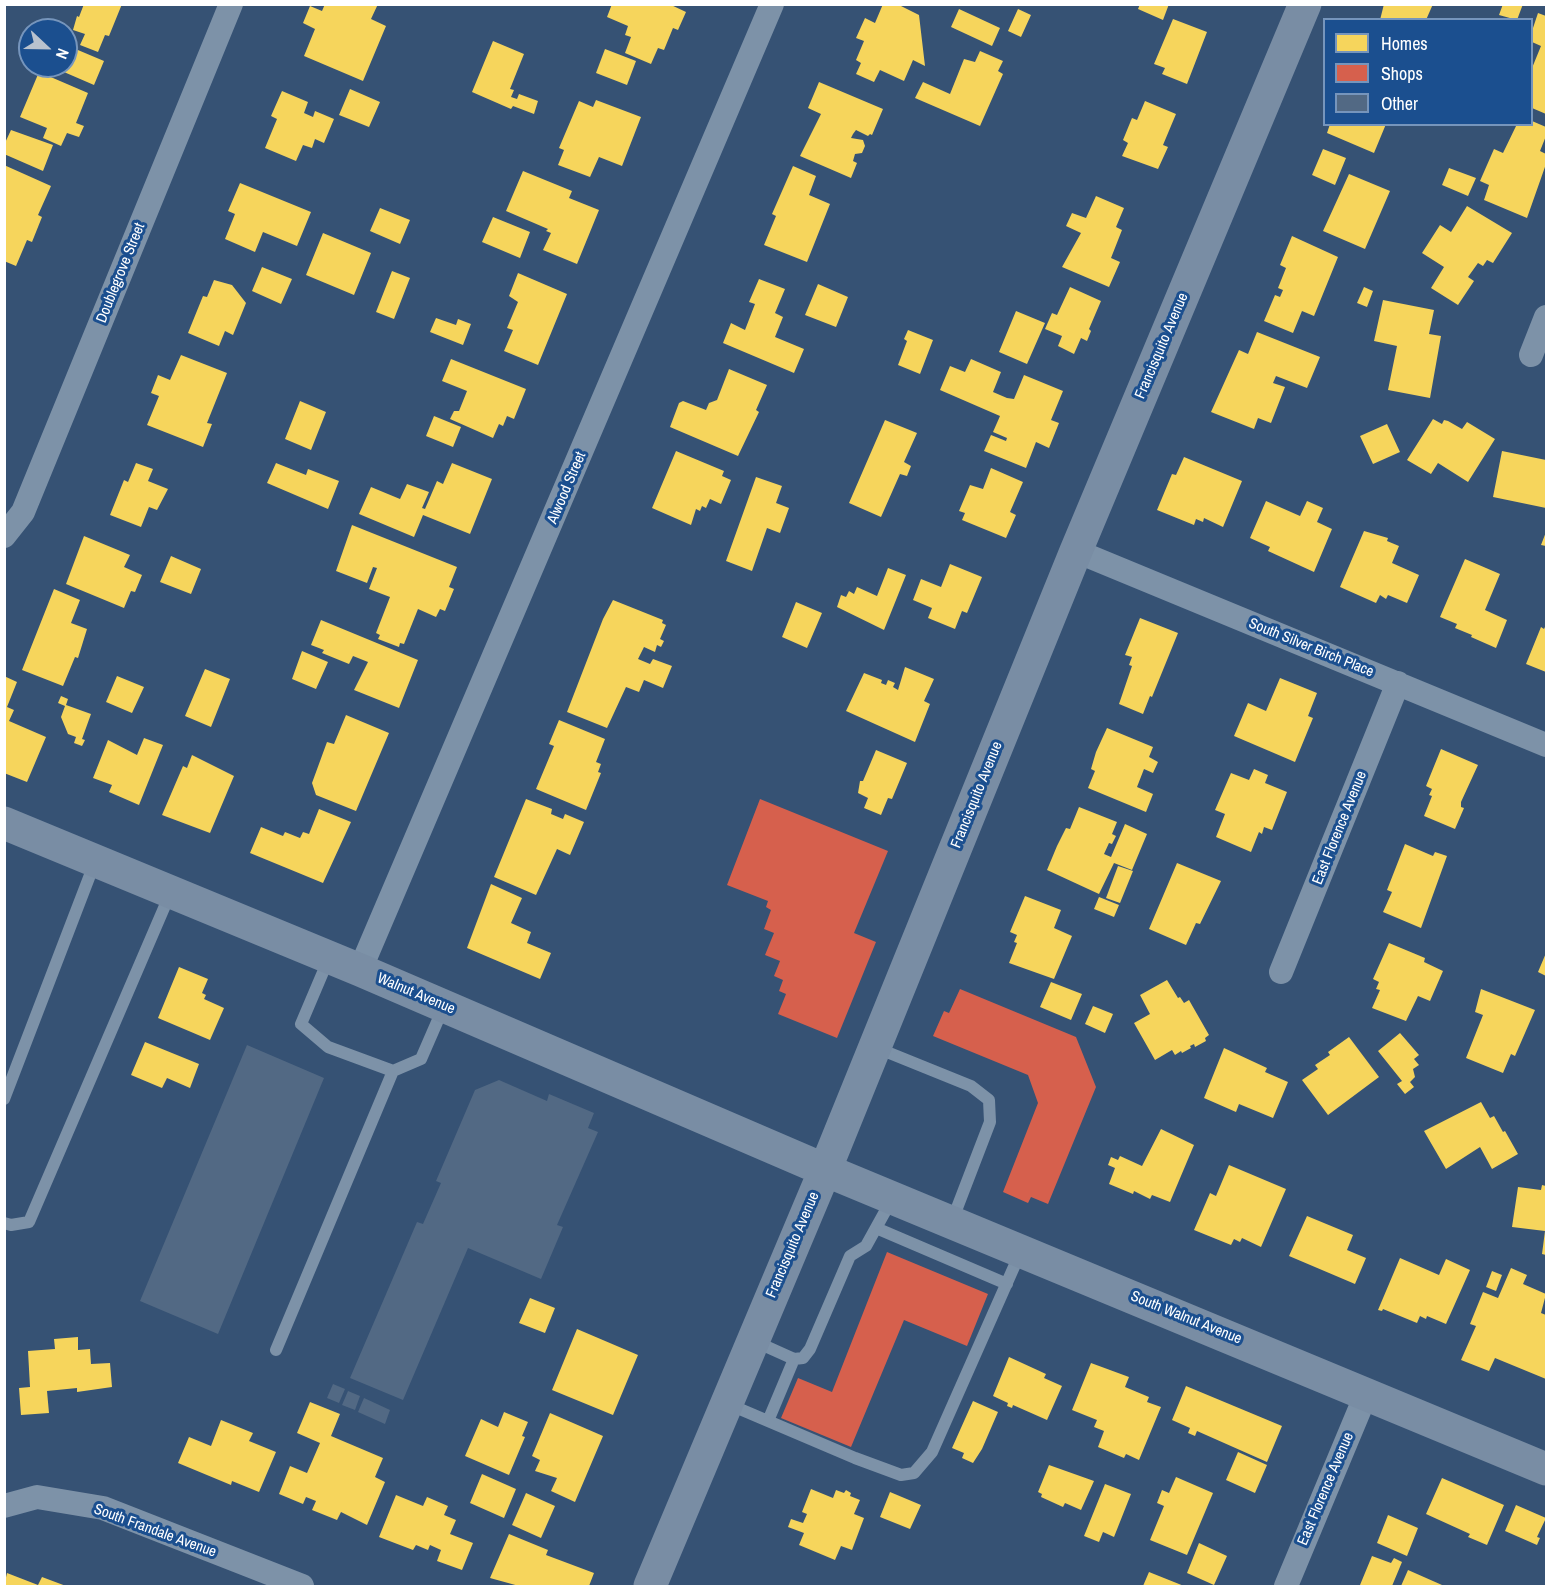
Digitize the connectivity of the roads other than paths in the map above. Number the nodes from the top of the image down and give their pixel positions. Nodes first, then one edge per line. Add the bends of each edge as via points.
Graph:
1 (231, 4) edge
2 (772, 4) edge
3 (1305, 4) edge
4 (1546, 317) edge
5 (1532, 355) dead end
6 (4, 537) edge
7 (1076, 551) junction
8 (1398, 683) junction
9 (1546, 745) edge
10 (4, 823) edge
11 (95, 861) junction
12 (171, 892) junction
13 (329, 957) junction
14 (360, 970) junction
15 (1281, 972) dead end
16 (444, 1006) junction
17 (875, 1047) junction
18 (393, 1071) junction
19 (4, 1099) edge
20 (825, 1170) junction
21 (893, 1198) junction
22 (951, 1222) junction
23 (4, 1223) edge
24 (876, 1228) junction
25 (1021, 1251) junction
26 (1007, 1284) junction
27 (753, 1341) junction
28 (276, 1350) dead end
29 (795, 1359) junction
30 (1366, 1392) junction
31 (727, 1404) junction
32 (768, 1421) junction
33 (1546, 1468) edge
34 (4, 1506) edge
35 (302, 1587) edge
36 (650, 1587) edge
37 (1286, 1587) edge

1 - 6 street, Doublegrove Street via 23,512
2 - 14 street, Alwood Street
3 - 7 street, Francisquito Avenue
4 - 5 street
7 - 8 street, South Silver Birch Place
7 - 17 street, Francisquito Avenue
8 - 9 street, South Silver Birch Place
8 - 15 street, East Florence Avenue
10 - 11 street, Walnut Avenue
11 - 12 street, Walnut Avenue
11 - 19 lane
12 - 13 street, Walnut Avenue
12 - 23 lane via 29,1222
13 - 14 street, Walnut Avenue
13 - 18 lane via 302,1024 328,1047
14 - 16 street, Walnut Avenue
16 - 18 lane via 421,1059
16 - 20 street, Walnut Avenue
17 - 20 street, Francisquito Avenue
17 - 22 lane via 970,1086 989,1100 990,1122
18 - 28 lane
20 - 21 street, South Walnut Avenue
20 - 27 street, Francisquito Avenue
21 - 22 street, South Walnut Avenue
21 - 24 lane
22 - 25 street, South Walnut Avenue
24 - 26 lane
24 - 29 lane via 866,1245 850,1256 810,1349 803,1358
25 - 26 lane
25 - 30 street, South Walnut Avenue
26 - 32 lane via 932,1452 914,1473 901,1475
27 - 29 lane
27 - 31 street, Francisquito Avenue
29 - 32 lane
30 - 33 street, South Walnut Avenue
30 - 37 street, East Florence Avenue
31 - 32 lane
31 - 36 street, Francisquito Avenue
34 - 35 street, South Frandale Avenue via 37,1497 103,1508

